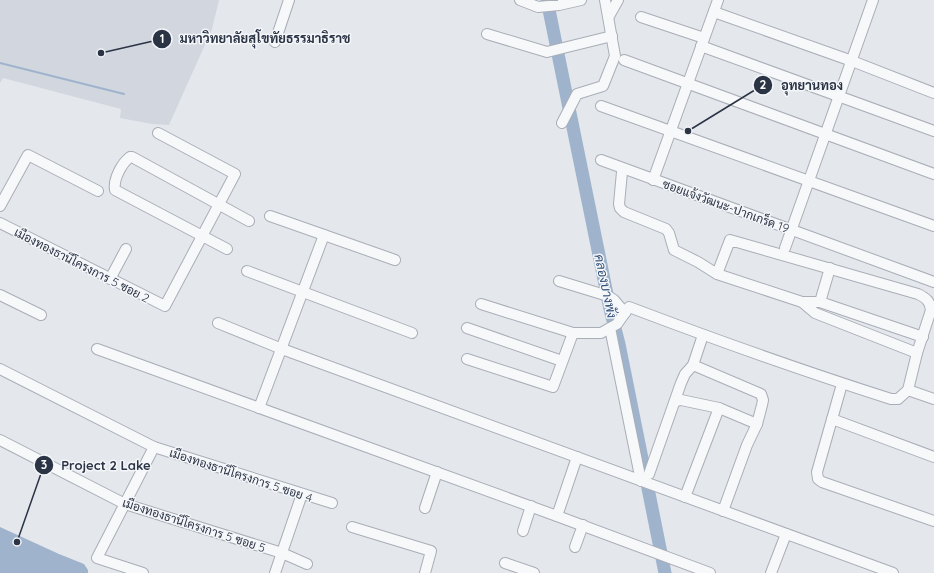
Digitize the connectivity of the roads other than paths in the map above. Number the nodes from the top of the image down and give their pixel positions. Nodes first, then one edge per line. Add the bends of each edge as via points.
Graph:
1 (289, 0) edge
2 (520, 0) edge
3 (580, 0) edge
4 (605, 0) edge
5 (618, 0) edge
6 (718, 0) edge
7 (872, 0) edge
8 (714, 12) junction
9 (609, 16) junction
10 (641, 17) dead end
11 (487, 34) dead end
12 (612, 36) junction
13 (275, 42) dead end
14 (702, 42) junction
15 (624, 60) dead end
16 (852, 61) junction
17 (688, 83) junction
18 (934, 93) edge
19 (839, 97) junction
20 (601, 106) dead end
21 (562, 124) dead end
22 (671, 131) junction
23 (934, 131) edge
24 (158, 133) dead end
25 (826, 134) junction
26 (601, 160) dead end
27 (622, 172) dead end
28 (934, 174) edge
29 (653, 180) junction
30 (809, 182) junction
31 (98, 191) dead end
32 (0, 206) edge
33 (220, 206) junction
34 (270, 216) dead end
35 (249, 221) dead end
36 (0, 223) edge
37 (934, 226) edge
38 (791, 229) junction
39 (324, 235) junction
40 (203, 236) junction
41 (785, 248) dead end
42 (126, 249) dead end
43 (227, 249) dead end
44 (395, 260) dead end
45 (830, 268) junction
46 (247, 271) dead end
47 (717, 274) junction
48 (110, 278) junction
49 (559, 281) dead end
50 (934, 282) edge
51 (302, 292) junction
52 (0, 295) edge
53 (802, 302) junction
54 (820, 302) junction
55 (481, 304) dead end
56 (625, 313) junction
57 (41, 315) dead end
58 (218, 323) dead end
59 (467, 328) dead end
60 (610, 328) junction
61 (412, 333) dead end
62 (573, 333) junction
63 (703, 335) junction
64 (923, 337) junction
65 (97, 349) dead end
66 (282, 349) junction
67 (917, 353) junction
68 (467, 359) dead end
69 (562, 361) junction
70 (693, 365) junction
71 (0, 369) edge
72 (842, 384) junction
73 (908, 390) junction
74 (934, 399) edge
75 (676, 400) junction
76 (258, 408) junction
77 (719, 408) junction
78 (832, 419) junction
79 (757, 424) junction
80 (0, 440) edge
81 (154, 447) junction
82 (577, 457) junction
83 (934, 457) edge
84 (436, 472) junction
85 (645, 478) junction
86 (302, 494) junction
87 (685, 497) junction
88 (125, 504) junction
89 (332, 504) dead end
90 (531, 506) junction
91 (425, 508) dead end
92 (723, 511) junction
93 (557, 516) junction
94 (934, 521) edge
95 (583, 525) junction
96 (352, 527) dead end
97 (524, 530) dead end
98 (786, 534) junction
99 (575, 547) dead end
100 (282, 553) junction
101 (505, 563) dead end
102 (307, 564) dead end
103 (143, 573) edge
104 (275, 573) edge
105 (425, 573) edge
106 (534, 573) edge
107 (710, 573) edge
108 (770, 573) edge
109 (893, 573) edge

1 - 13 street
2 - 3 street via 538,7
4 - 9 street
5 - 9 street
6 - 8 street, ซอยแจ้งวัฒนะ-ปากเกร็ด 19
7 - 16 street
8 - 14 street, ซอยแจ้งวัฒนะ-ปากเกร็ด 19
8 - 16 street
9 - 12 street
10 - 14 street
11 - 12 street via 547,52
12 - 21 street via 615,56 603,86 577,94
14 - 17 street, ซอยแจ้งวัฒนะ-ปากเกร็ด 19
14 - 19 street
15 - 17 street
16 - 18 street
16 - 19 street
17 - 22 street, ซอยแจ้งวัฒนะ-ปากเกร็ด 19
17 - 25 street
19 - 23 street
19 - 25 street
20 - 22 street
22 - 29 street, ซอยแจ้งวัฒนะ-ปากเกร็ด 19
22 - 30 street
24 - 33 street via 235,174
25 - 28 street
25 - 30 street
26 - 29 street
27 - 47 street via 620,208 666,229 674,250
29 - 38 street, ซอยแจ้งวัฒนะ-ปากเกร็ด 19
30 - 37 street
30 - 38 street
31 - 32 street via 28,155
33 - 35 street
33 - 40 street
33 - 40 street via 132,157 127,159 120,169 114,185 115,190
34 - 39 street
36 - 48 street, เมืองทองธานีโครงการ 5 ซอย 2
38 - 41 street
38 - 50 street, ซอยแจ้งวัฒนะ-ปากเกร็ด 19
39 - 44 street
39 - 51 street
40 - 43 street
40 - 48 street, เมืองทองธานีโครงการ 5 ซอย 2 via 165,306
42 - 48 street
45 - 47 street via 730,240
45 - 54 street
45 - 64 street via 926,298 931,310
46 - 51 street
47 - 53 street
49 - 56 street via 606,296 614,300
51 - 61 street
51 - 66 street
52 - 57 street
53 - 54 street
53 - 67 street via 815,313
54 - 64 street
55 - 62 street
56 - 60 street via 617,324
56 - 63 street via 629,307
58 - 66 street
59 - 69 street
60 - 62 street via 601,333
60 - 85 street
62 - 69 street
63 - 70 street
63 - 72 street
64 - 67 street
65 - 76 street
66 - 76 street
66 - 82 street
67 - 73 street
68 - 69 street via 553,387
70 - 75 street via 684,374
70 - 79 street via 761,394 763,400
71 - 81 street, เมืองทองธานีโครงการ 5 ซอย 4
72 - 73 street via 891,399 898,399
72 - 78 street
73 - 74 street
75 - 77 street
75 - 85 street
76 - 84 street
77 - 79 street
77 - 87 street
78 - 83 street
78 - 94 street via 817,472 818,479
79 - 92 street
80 - 88 street, เมืองทองธานีโครงการ 5 ซอย 5
81 - 86 street, เมืองทองธานีโครงการ 5 ซอย 4
81 - 88 street
82 - 85 street
82 - 93 street
84 - 90 street
84 - 91 street
85 - 87 street
86 - 89 street, เมืองทองธานีโครงการ 5 ซอย 4
86 - 100 street
87 - 92 street
88 - 100 street, เมืองทองธานีโครงการ 5 ซอย 5
88 - 103 street via 97,558
90 - 93 street
90 - 97 street
92 - 98 street
93 - 95 street
95 - 99 street
95 - 107 street
96 - 105 street via 431,551
98 - 108 street
98 - 109 street
100 - 102 street, เมืองทองธานีโครงการ 5 ซอย 5
100 - 104 street
101 - 106 street

